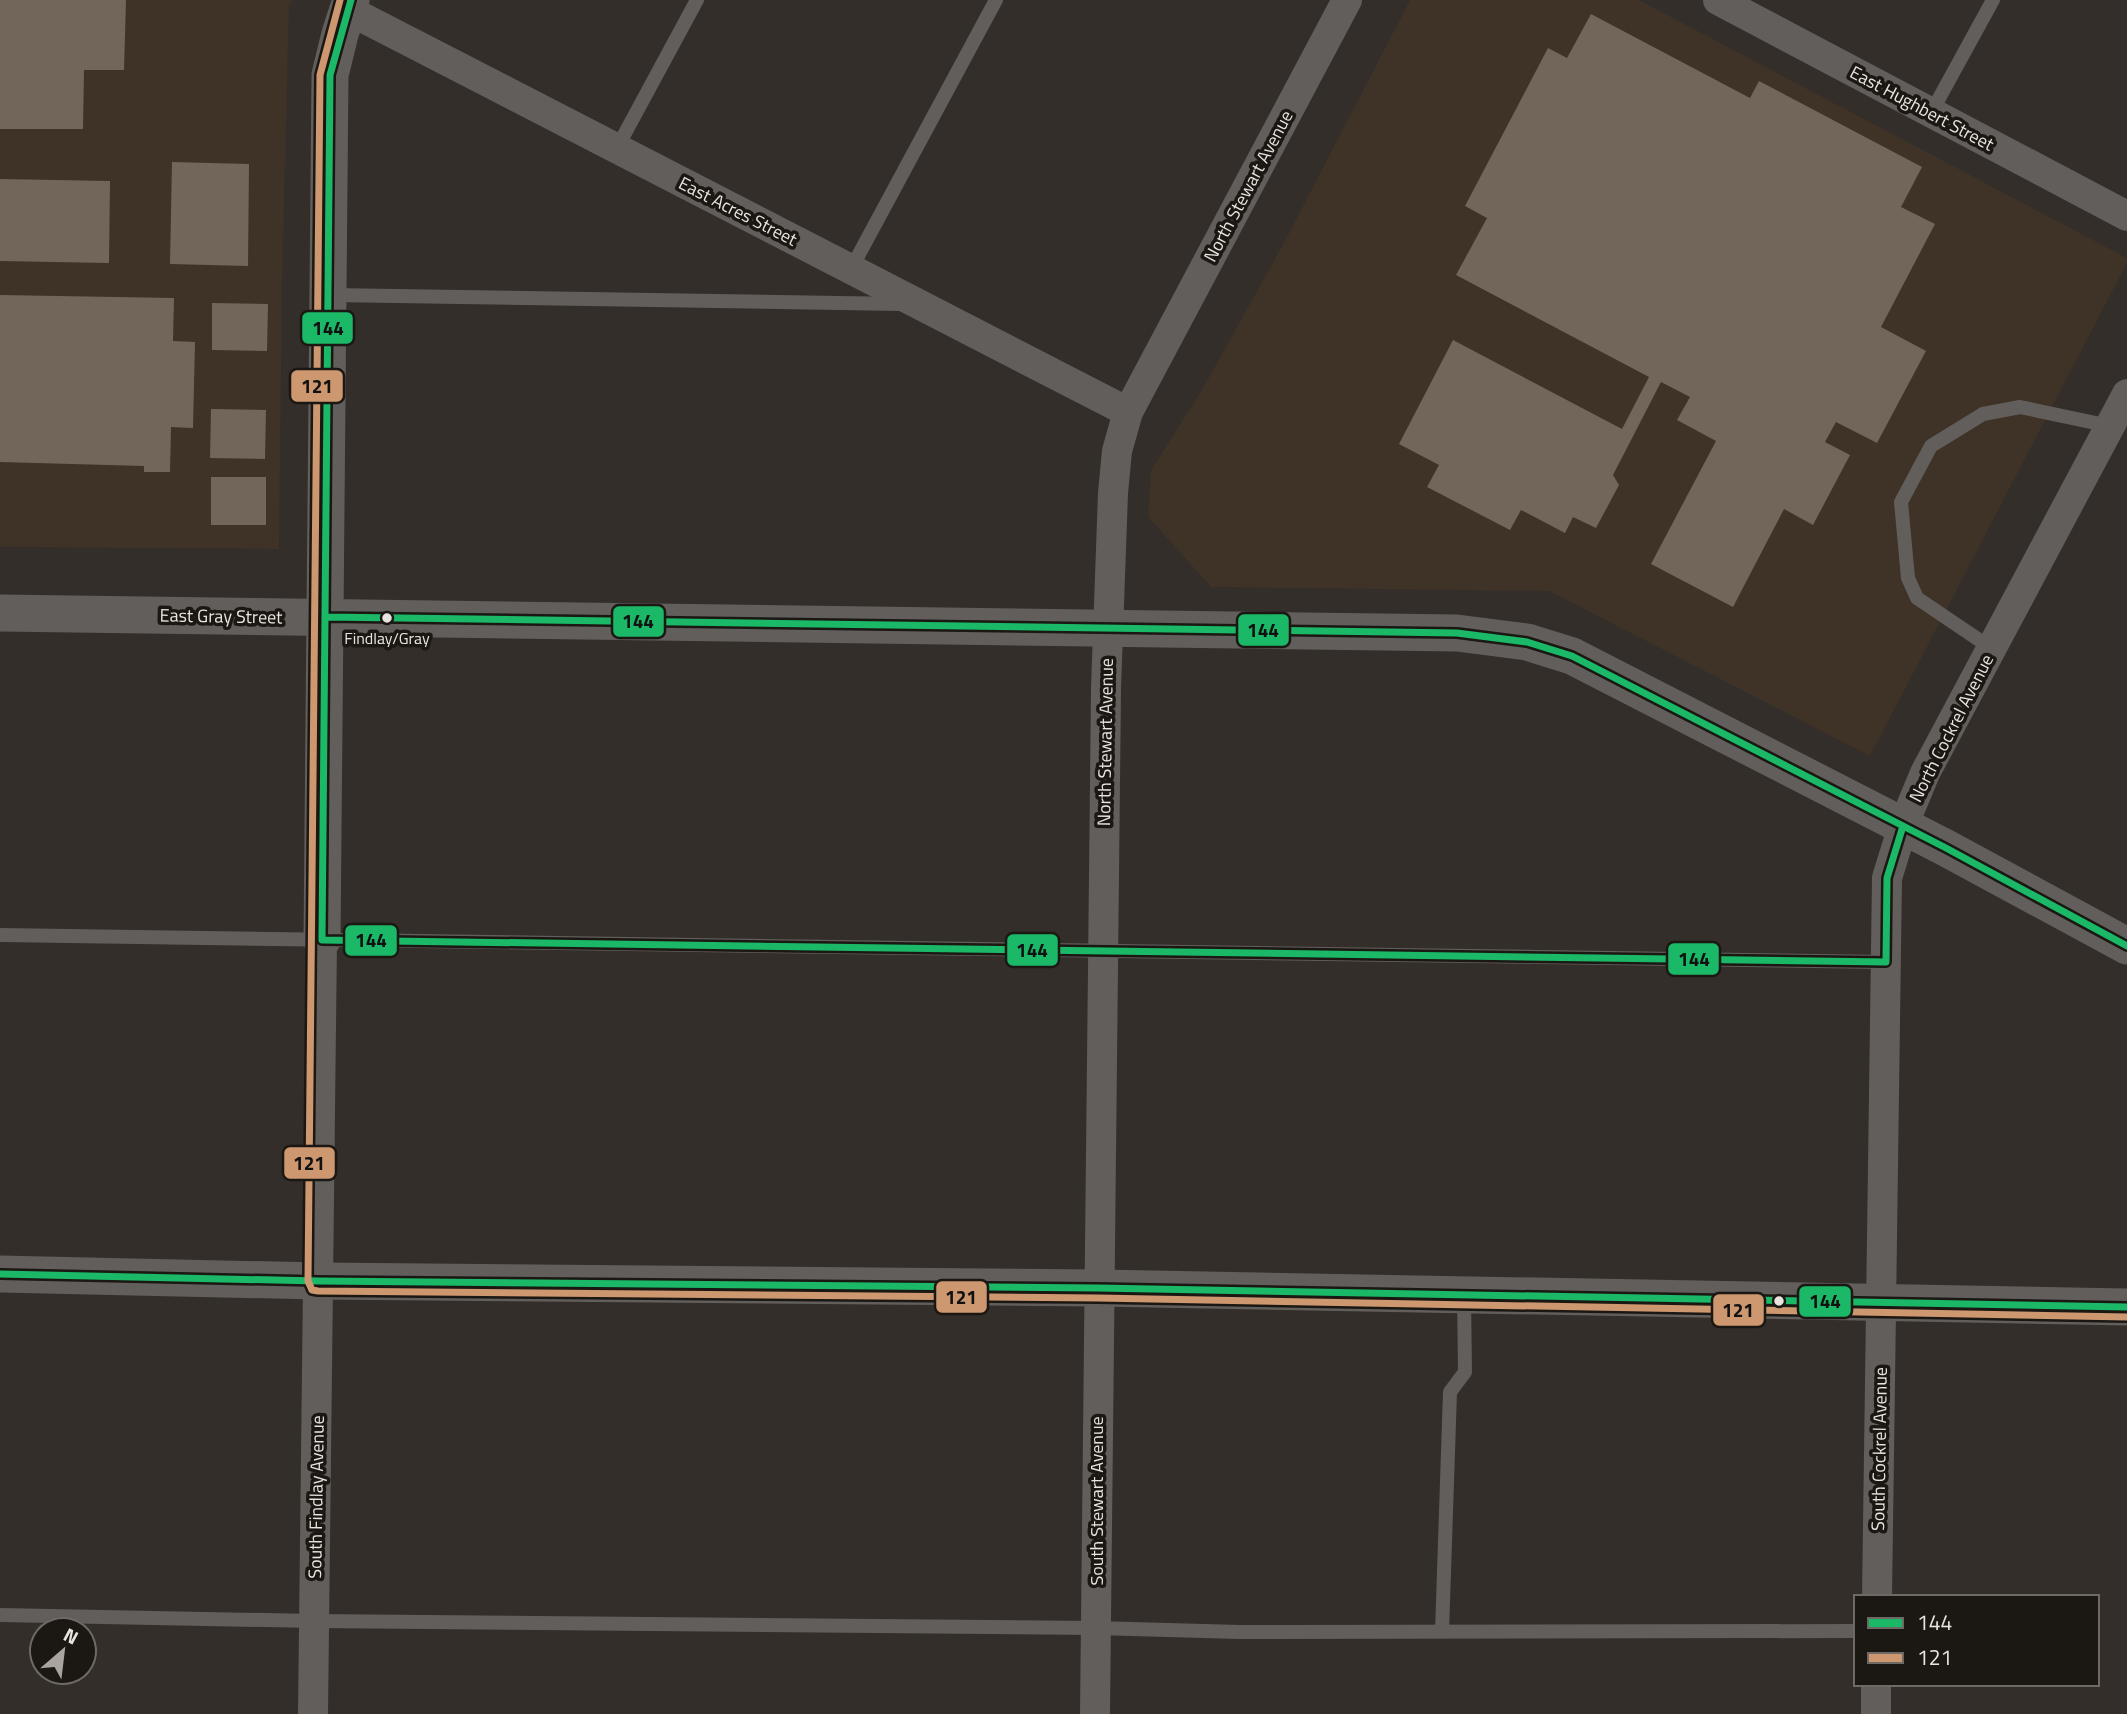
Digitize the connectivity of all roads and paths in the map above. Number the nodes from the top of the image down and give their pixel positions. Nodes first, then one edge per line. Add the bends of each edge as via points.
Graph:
1 (697, 0) edge
2 (996, 0) edge
3 (1347, 0) edge
4 (1718, 0) edge
5 (1993, 0) edge
6 (350, 5) edge
7 (1931, 113) junction
8 (617, 148) junction
9 (2127, 216) edge
10 (851, 269) junction
11 (328, 295) junction
12 (918, 304) junction
13 (2127, 394) edge
14 (1128, 412) junction
15 (2110, 426) junction
16 (0, 613) edge
17 (326, 617) junction
18 (1107, 628) junction
19 (1991, 648) junction
20 (1903, 826) junction
21 (0, 935) edge
22 (322, 940) junction
23 (2127, 946) edge
24 (1102, 950) junction
25 (1886, 962) junction
26 (0, 1274) edge
27 (318, 1281) junction
28 (1098, 1288) junction
29 (1464, 1294) junction
30 (1882, 1301) junction
31 (2127, 1307) edge
32 (1877, 1595) edge
33 (0, 1615) edge
34 (314, 1621) junction
35 (1095, 1628) junction
36 (1854, 1631) edge
37 (1442, 1632) junction
38 (1876, 1686) edge
39 (313, 1714) edge
40 (1095, 1714) edge
41 (1876, 1714) edge

1 - 8 lane
2 - 10 lane
3 - 14 street, North Stewart Avenue
4 - 7 street, East Hughbert Street
5 - 7 lane
6 - 8 street, East Acres Street
6 - 11 street via 330,75
7 - 9 street, East Hughbert Street
8 - 10 street, East Acres Street
10 - 12 street, East Acres Street
11 - 12 lane
11 - 17 street
12 - 14 street, East Acres Street
13 - 15 street, North Cockrel Avenue
14 - 18 street, North Stewart Avenue via 1117,451
15 - 19 street, North Cockrel Avenue
15 - 19 lane via 2020,407 1983,414 1931,446 1901,502 1908,578 1917,598
16 - 17 street, East Gray Street
17 - 18 street, East Gray Street
17 - 22 street
18 - 20 street, East Gray Street via 1457,633 1527,642 1572,656
18 - 24 street, North Stewart Avenue
19 - 20 street, North Cockrel Avenue via 1925,773
20 - 23 street
20 - 25 street, North Cockrel Avenue via 1887,878
21 - 22 lane
22 - 24 lane
22 - 27 street, South Findlay Avenue
24 - 25 lane
24 - 28 street, North Stewart Avenue
25 - 30 street, North Cockrel Avenue
26 - 27 street
27 - 28 street
27 - 34 street, South Findlay Avenue
28 - 29 street
28 - 35 street, South Stewart Avenue
29 - 30 street
29 - 37 lane via 1465,1372 1450,1392
30 - 31 street
30 - 32 street, South Cockrel Avenue
33 - 34 lane
34 - 35 lane
34 - 39 street, South Findlay Avenue
35 - 37 lane
35 - 40 street, South Stewart Avenue
36 - 37 lane
38 - 41 street

